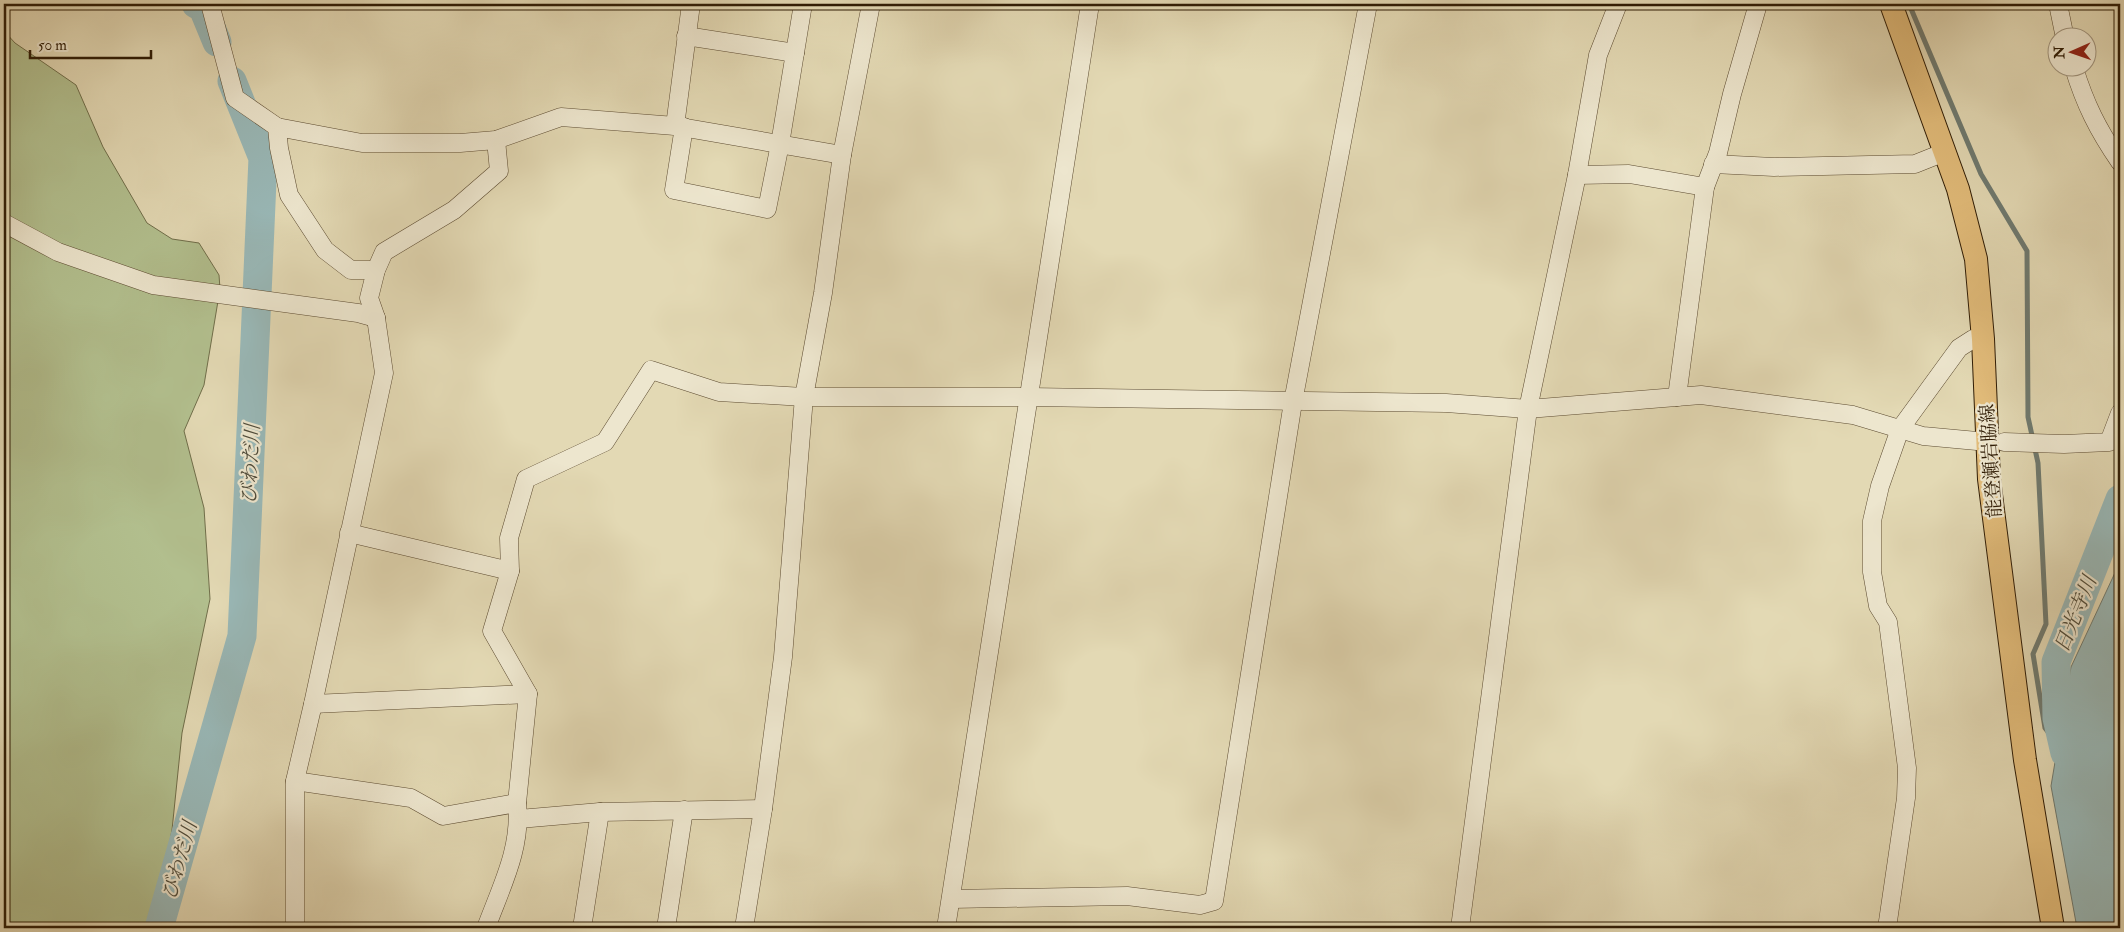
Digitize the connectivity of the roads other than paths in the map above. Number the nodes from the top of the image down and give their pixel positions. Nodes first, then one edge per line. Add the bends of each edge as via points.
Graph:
1 (210, 4) edge
2 (690, 4) edge
3 (803, 4) edge
4 (872, 4) edge
5 (1090, 4) edge
6 (1368, 4) edge
7 (1618, 4) edge
8 (1758, 4) edge
9 (1891, 4) edge
10 (2058, 4) edge
11 (2063, 28) edge
12 (686, 36) junction
13 (795, 52) junction
14 (2077, 78) edge
15 (679, 126) junction
16 (277, 127) junction
17 (496, 140) junction
18 (780, 144) junction
19 (1945, 152) junction
20 (842, 154) junction
21 (2120, 162) edge
22 (1714, 164) junction
23 (1576, 175) junction
24 (1705, 187) junction
25 (4, 222) edge
26 (376, 270) junction
27 (376, 318) junction
28 (1983, 339) junction
29 (804, 397) junction
30 (1029, 397) junction
31 (1677, 397) junction
32 (1293, 402) junction
33 (1528, 409) junction
34 (2120, 413) edge
35 (1900, 429) junction
36 (2116, 440) edge
37 (1977, 441) dead end
38 (2004, 442) dead end
39 (349, 533) junction
40 (510, 571) junction
41 (528, 694) junction
42 (313, 704) junction
43 (294, 781) junction
44 (763, 809) junction
45 (684, 810) junction
46 (518, 811) junction
47 (600, 812) junction
48 (951, 899) junction
49 (295, 928) edge
50 (486, 928) edge
51 (582, 928) edge
52 (666, 928) edge
53 (744, 928) edge
54 (946, 928) edge
55 (1460, 928) edge
56 (1887, 928) edge
57 (2053, 928) edge

1 - 16 street via 235,98
2 - 12 street
3 - 13 street
4 - 20 street
5 - 30 street
6 - 32 street
7 - 23 street via 1598,56
8 - 22 street
9 - 19 main road, 能登瀬岩脇線
10 - 11 street
12 - 13 street
12 - 15 street
13 - 18 street
14 - 21 street via 2100,134
15 - 17 street via 561,117
15 - 18 street
15 - 18 street via 674,190 767,209
16 - 17 street via 362,142
16 - 26 street via 290,195 326,250 351,270
17 - 26 street via 499,171 454,210 384,252
18 - 20 street
19 - 22 street via 1915,164
19 - 28 main road, 能登瀬岩脇線 via 1976,259
20 - 29 street via 823,293
22 - 24 street
23 - 24 street via 1629,174
23 - 33 street
24 - 31 street
25 - 27 street via 58,252 153,285
26 - 27 street via 369,298
27 - 39 street via 384,373
28 - 35 street via 1973,339 1959,348
28 - 57 main road, 能登瀬岩脇線 via 1989,479 2025,760
29 - 30 street
29 - 40 street via 719,392 651,370 605,442 526,479 509,538
29 - 44 street via 783,656
30 - 32 street
30 - 48 street
31 - 33 street
31 - 35 street via 1701,395 1844,414
32 - 33 street via 1446,403
32 - 48 street via 1214,901 1200,905 1127,896
33 - 55 street
34 - 36 street
35 - 37 street via 1923,436
35 - 56 street via 1880,486 1872,521 1872,572 1878,606 1888,622 1907,768 1906,798
36 - 38 street via 2064,444
39 - 40 street
39 - 42 street
40 - 41 street via 492,632
41 - 42 street
41 - 46 street
42 - 43 street
43 - 46 street via 411,798 443,816
43 - 49 street
44 - 45 street
44 - 53 street
45 - 47 street
45 - 52 street
46 - 47 street
46 - 50 street via 514,855
47 - 51 street
48 - 54 street

